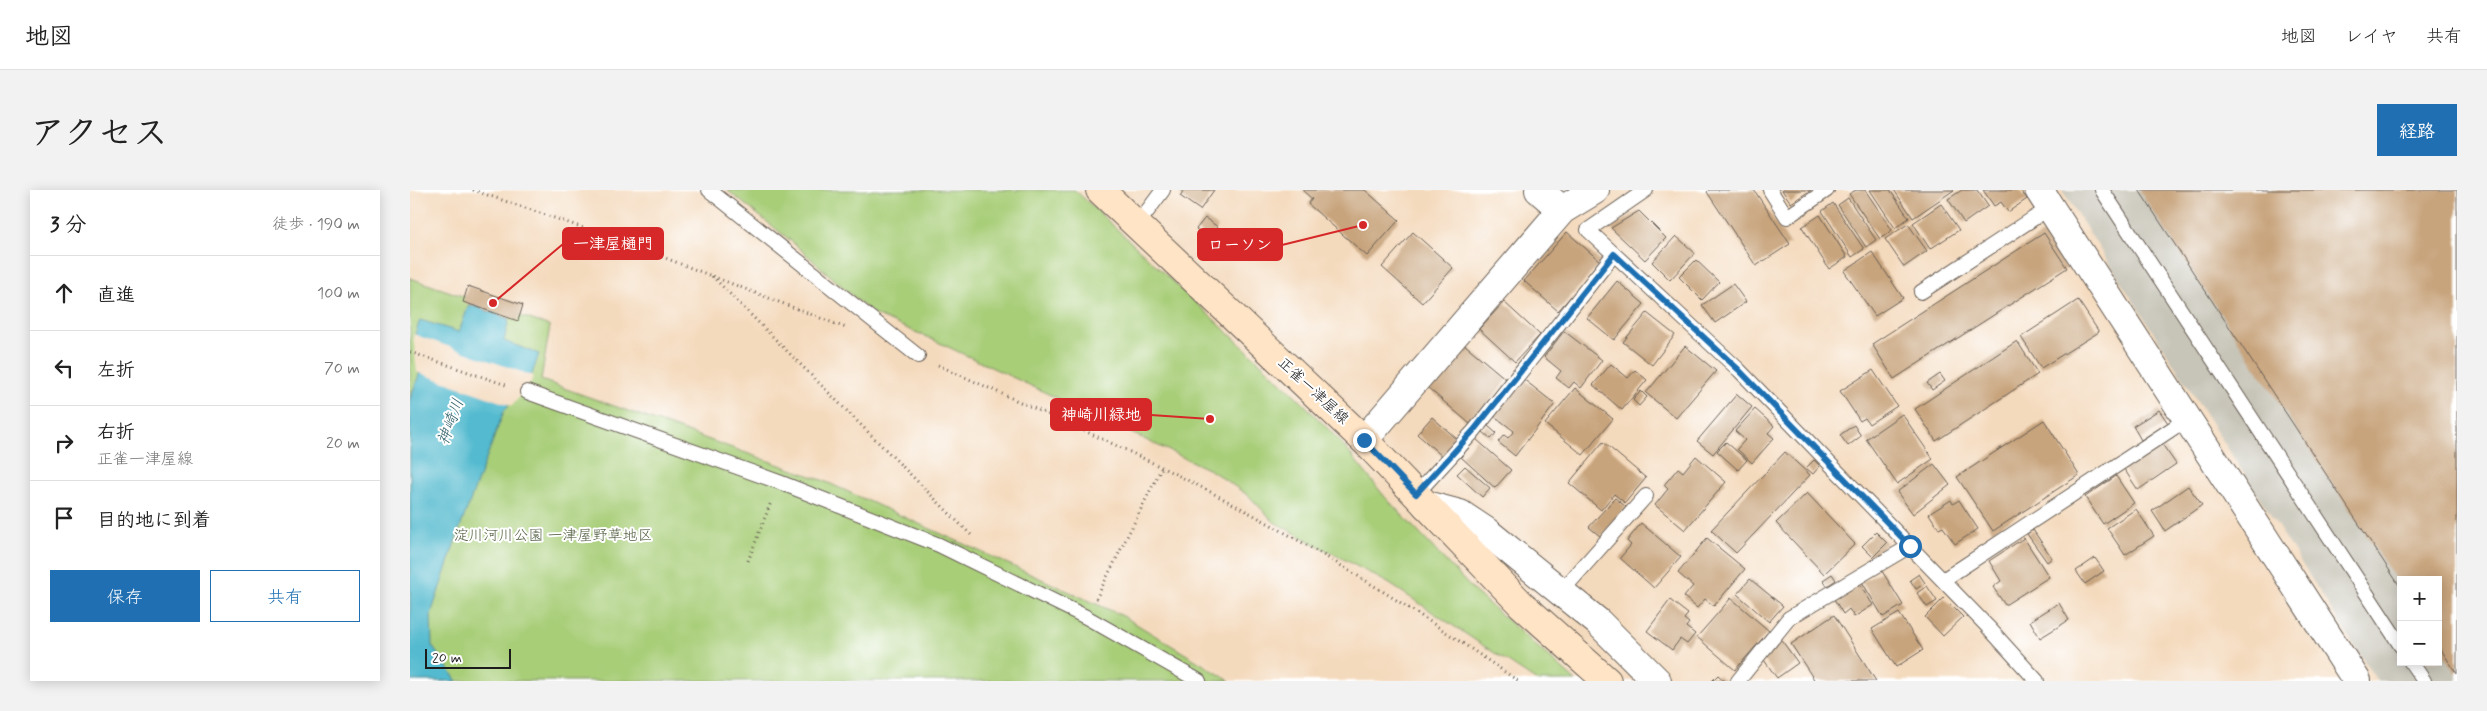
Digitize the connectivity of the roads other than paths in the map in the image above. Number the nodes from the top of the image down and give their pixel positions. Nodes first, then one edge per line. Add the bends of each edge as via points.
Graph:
1 (709, 190) edge
2 (1100, 190) edge
3 (1163, 190) edge
4 (1539, 190) edge
5 (1595, 190) edge
6 (1646, 190) edge
7 (1770, 190) edge
8 (1827, 190) edge
9 (2102, 190) edge
10 (2045, 199) edge
11 (1562, 210) junction
12 (1137, 225) junction
13 (1614, 254) junction
14 (1921, 292) dead end
15 (918, 356) road end
16 (527, 392) road end
17 (2187, 418) junction
18 (1364, 440) junction
19 (1646, 496) dead end
20 (1421, 500) junction
21 (1910, 546) junction
22 (1943, 580) junction
23 (1560, 593) junction
24 (2397, 640) edge
25 (2414, 666) edge
26 (1181, 676) edge
27 (1199, 681) edge
28 (1607, 681) edge
29 (1657, 681) edge
30 (1738, 681) edge
31 (2037, 681) edge
32 (2357, 681) edge
33 (2424, 681) edge

1 - 15 lane
2 - 12 main road, 正雀一津屋線
3 - 12 lane
4 - 11 street
5 - 11 street
6 - 13 lane via 1588,230
7 - 8 lane via 1787,217
9 - 24 lane
10 - 14 lane
10 - 17 street
11 - 18 street
12 - 18 main road, 正雀一津屋線
13 - 20 lane
13 - 21 lane via 1739,370
16 - 26 lane via 779,482 939,545 1086,617
17 - 22 lane
17 - 32 street
18 - 20 main road, 正雀一津屋線
19 - 23 lane
20 - 23 street via 1460,514 1487,532
20 - 28 main road, 正雀一津屋線 via 1521,604
21 - 22 lane
21 - 30 lane via 1789,618
22 - 31 lane
23 - 29 street via 1598,622
25 - 33 lane
26 - 27 lane

